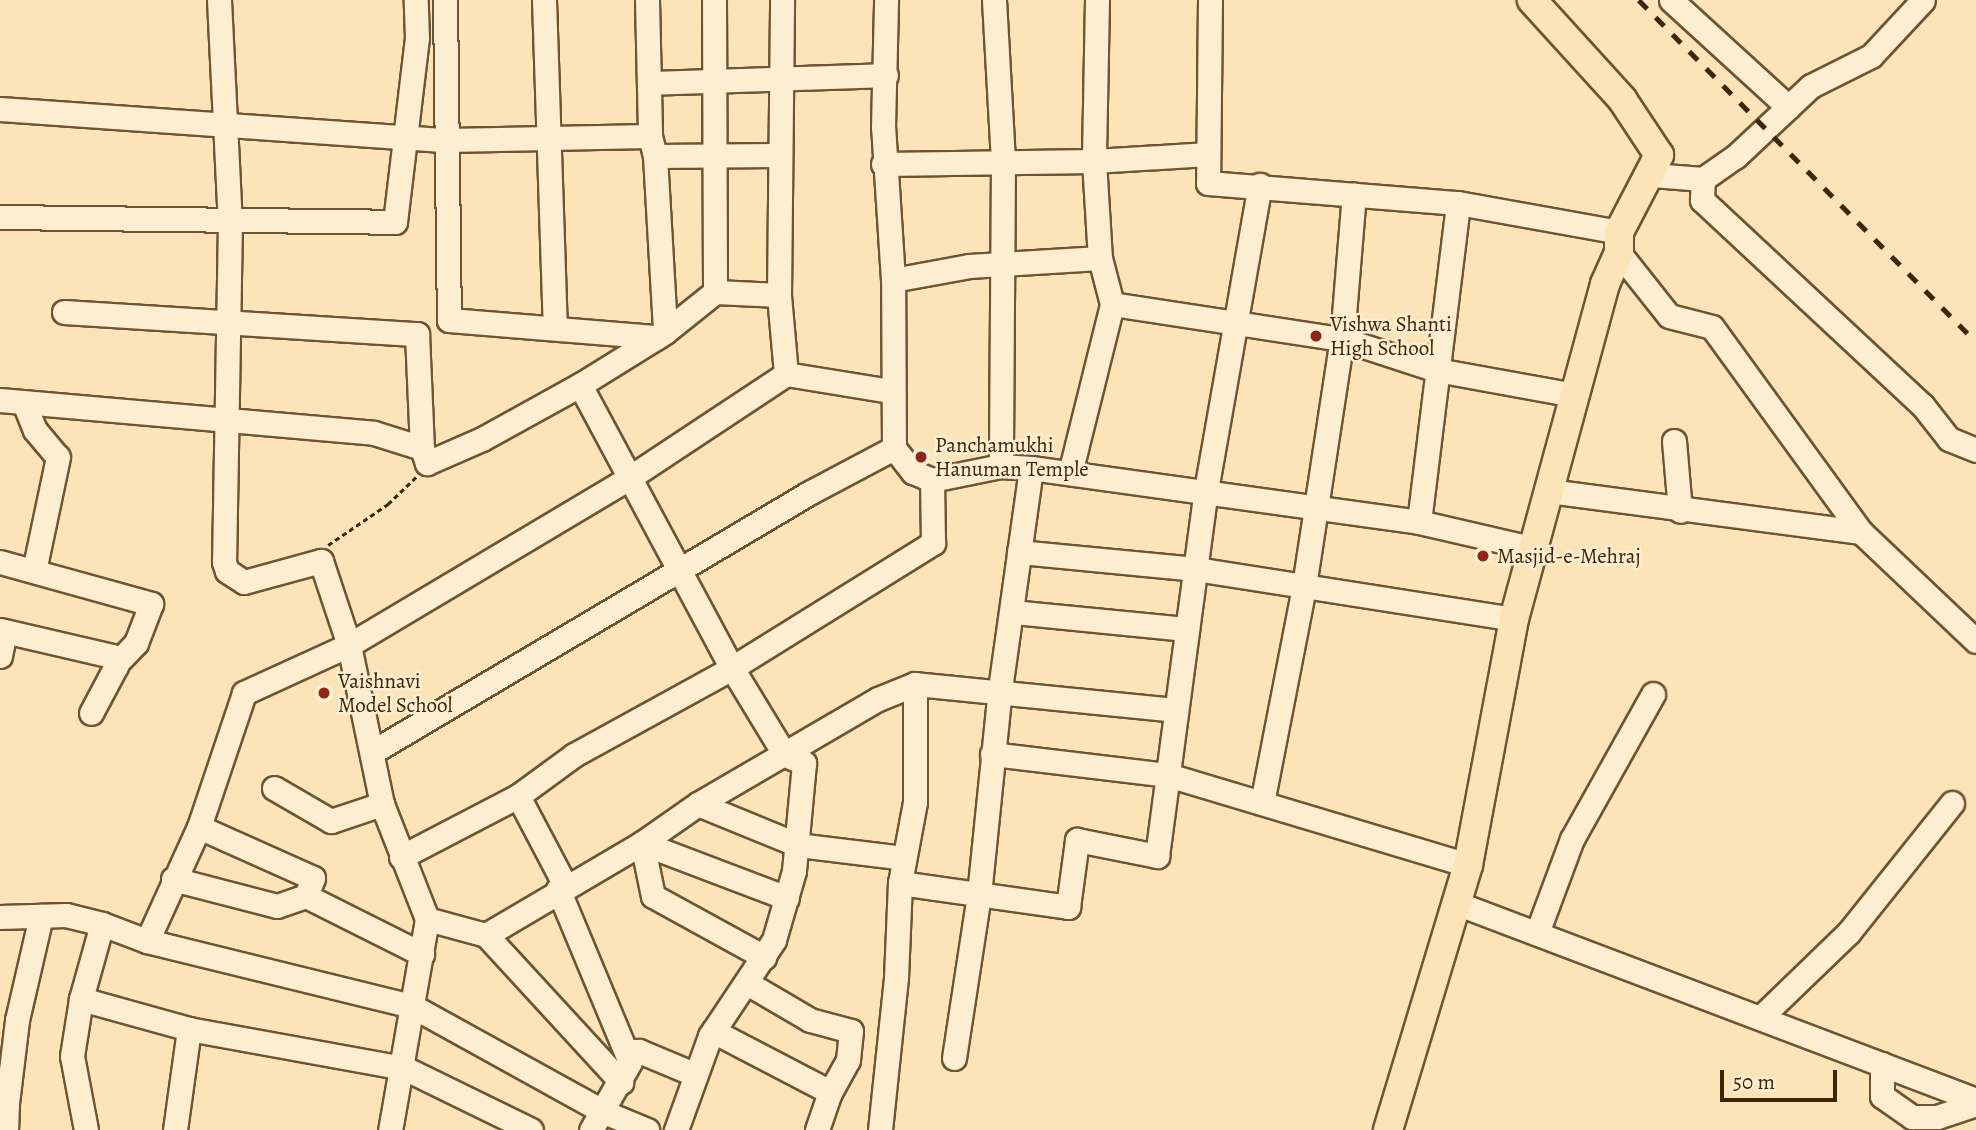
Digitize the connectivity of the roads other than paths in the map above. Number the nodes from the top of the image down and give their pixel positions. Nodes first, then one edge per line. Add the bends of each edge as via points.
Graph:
1 (219, 0) edge
2 (416, 0) edge
3 (445, 0) edge
4 (544, 0) edge
5 (647, 0) edge
6 (714, 0) edge
7 (782, 0) edge
8 (886, 0) edge
9 (994, 0) edge
10 (1097, 0) edge
11 (1210, 0) edge
12 (1532, 0) edge
13 (1671, 0) edge
14 (1923, 0) edge
15 (1900, 8) edge
16 (886, 75) junction
17 (785, 80) junction
18 (649, 83) junction
19 (717, 83) junction
20 (1788, 107) junction
21 (0, 108) edge
22 (228, 125) junction
23 (402, 137) junction
24 (446, 140) junction
25 (549, 140) junction
26 (652, 146) junction
27 (1208, 154) junction
28 (716, 155) junction
29 (778, 155) junction
30 (1094, 161) junction
31 (1003, 163) junction
32 (883, 164) junction
33 (1652, 175) junction
34 (1703, 179) junction
35 (1260, 186) junction
36 (1354, 194) junction
37 (1458, 203) junction
38 (0, 217) edge
39 (230, 222) junction
40 (1619, 243) junction
41 (1100, 258) junction
42 (1001, 263) junction
43 (893, 280) junction
44 (715, 292) junction
45 (779, 295) junction
46 (1112, 304) junction
47 (64, 312) dead end
48 (225, 323) junction
49 (1237, 324) junction
50 (555, 327) junction
51 (590, 330) junction
52 (661, 334) junction
53 (1342, 339) junction
54 (608, 367) junction
55 (1437, 370) junction
56 (786, 374) junction
57 (580, 385) junction
58 (890, 391) junction
59 (1575, 394) junction
60 (0, 400) edge
61 (24, 403) junction
62 (228, 421) junction
63 (1674, 441) dead end
64 (894, 448) junction
65 (1976, 450) edge
66 (425, 456) junction
67 (1001, 467) junction
68 (1031, 468) junction
69 (1070, 472) junction
70 (629, 478) junction
71 (932, 480) junction
72 (1549, 491) junction
73 (1205, 496) junction
74 (1317, 508) junction
75 (1681, 511) junction
76 (1419, 522) junction
77 (1861, 532) junction
78 (1532, 548) junction
79 (1020, 552) junction
80 (0, 562) edge
81 (1195, 569) junction
82 (34, 571) junction
83 (682, 571) junction
84 (1304, 586) junction
85 (1013, 612) junction
86 (1514, 619) junction
87 (1187, 629) junction
88 (3, 630) edge
89 (1976, 641) edge
90 (349, 645) junction
91 (0, 656) edge
92 (117, 663) junction
93 (732, 668) junction
94 (915, 684) junction
95 (1000, 689) junction
96 (1653, 694) dead end
97 (1176, 710) junction
98 (91, 713) dead end
99 (374, 751) junction
100 (992, 754) junction
101 (785, 755) junction
102 (1168, 775) junction
103 (274, 788) dead end
104 (518, 796) junction
105 (1262, 803) junction
106 (1952, 803) dead end
107 (382, 804) junction
108 (698, 804) junction
109 (199, 827) junction
110 (642, 843) junction
111 (798, 845) junction
112 (401, 857) junction
113 (904, 858) junction
114 (1468, 865) junction
115 (173, 878) junction
116 (900, 883) junction
117 (562, 887) junction
118 (979, 895) junction
119 (306, 897) junction
120 (787, 898) junction
121 (1456, 903) junction
122 (41, 916) junction
123 (0, 917) edge
124 (427, 919) junction
125 (102, 924) junction
126 (1537, 933) junction
127 (486, 935) junction
128 (147, 941) junction
129 (422, 954) junction
130 (764, 957) junction
131 (747, 983) junction
132 (81, 999) junction
133 (412, 1006) junction
134 (1760, 1018) junction
135 (189, 1029) junction
136 (713, 1031) junction
137 (628, 1051) junction
138 (954, 1058) dead end
139 (1882, 1064) junction
140 (404, 1068) junction
141 (694, 1074) junction
142 (621, 1082) junction
143 (830, 1092) junction
144 (1976, 1102) edge
145 (3, 1103) edge
146 (597, 1121) edge
147 (6, 1130) edge
148 (86, 1130) edge
149 (176, 1130) edge
150 (390, 1130) edge
151 (531, 1130) edge
152 (648, 1130) edge
153 (676, 1130) edge
154 (817, 1130) edge
155 (880, 1130) edge
156 (1388, 1130) edge

1 - 22 street
2 - 23 street via 417,38
3 - 24 street
4 - 25 street
5 - 18 street
6 - 19 street
7 - 17 street
8 - 16 street
9 - 31 street
10 - 30 street
11 - 27 street
12 - 33 main road via 1622,99 1659,155
13 - 20 street
14 - 15 street
15 - 20 street via 1871,56 1811,86
16 - 17 street
16 - 32 street
17 - 19 street
17 - 29 street
18 - 19 street
18 - 26 street
19 - 28 street
20 - 34 street via 1735,157
21 - 22 street
22 - 23 street
22 - 39 street
23 - 24 street
23 - 39 street via 395,222
24 - 25 street
24 - 50 street via 449,320
25 - 26 street
25 - 50 street
26 - 28 street
26 - 52 street
27 - 30 street
27 - 35 street via 1208,183
28 - 29 street
28 - 44 street
29 - 45 street
30 - 31 street
30 - 41 street
31 - 32 street
31 - 42 street
32 - 43 street
33 - 34 street
33 - 40 main road
34 - 65 street via 1702,200 1923,406 1949,439
35 - 36 street
35 - 49 street
36 - 37 street
36 - 53 street
37 - 40 street
37 - 55 street
38 - 39 street
39 - 48 street
40 - 59 main road
40 - 77 street via 1669,316 1713,327
41 - 42 street
41 - 46 street
42 - 43 street
42 - 67 street
43 - 58 street
44 - 45 street
44 - 52 street
45 - 56 street
46 - 49 street
46 - 69 street
47 - 48 street
48 - 62 street
48 - 66 street via 417,334
49 - 53 street
49 - 73 street
50 - 51 street
51 - 52 street
51 - 54 street
52 - 54 street
53 - 55 street
53 - 74 street
54 - 57 street
55 - 59 street
55 - 76 street
56 - 58 street
56 - 70 street
57 - 66 street
57 - 70 street
58 - 64 street
59 - 72 main road
60 - 61 street
61 - 62 street
61 - 82 street via 35,430 58,457
62 - 66 street via 374,433
62 - 90 street via 227,571 244,582 321,561
63 - 75 street
64 - 71 street via 913,472
64 - 83 street via 808,492
67 - 68 street
67 - 71 street
68 - 69 street
68 - 79 street
69 - 73 street
70 - 83 street
70 - 90 street
71 - 93 street via 933,543
72 - 75 street
72 - 78 main road
73 - 74 street
73 - 81 street
74 - 76 street
74 - 84 street
75 - 77 street
76 - 78 street
77 - 89 street
78 - 86 main road
79 - 81 street
79 - 85 street
80 - 82 street
81 - 84 street
81 - 87 street
82 - 92 street via 152,605 136,643
83 - 93 street
83 - 99 street
84 - 86 street
84 - 105 street
85 - 87 street
85 - 95 street
86 - 114 main road
87 - 97 street
88 - 91 street
88 - 92 street via 106,653
90 - 99 street
90 - 109 street via 244,693
92 - 98 street
93 - 101 street
93 - 104 street via 574,755
94 - 95 street
94 - 101 street via 878,699
94 - 113 street via 915,802
95 - 97 street
95 - 100 street
96 - 126 street via 1572,839
97 - 102 street
99 - 107 street
100 - 102 street
100 - 118 street
101 - 108 street
101 - 111 street via 804,763
102 - 105 street
102 - 118 street via 1157,856 1077,840 1068,906
103 - 107 street via 331,821
104 - 112 street
104 - 117 street
105 - 114 street
106 - 134 street via 1849,932
107 - 112 street
108 - 110 street
108 - 111 street
109 - 115 street
109 - 119 street via 313,878
110 - 117 street
110 - 120 street
110 - 130 street via 653,896
111 - 113 street
111 - 120 street
112 - 124 street
113 - 116 street
114 - 121 main road
115 - 119 street via 277,905
115 - 128 street
116 - 118 street
116 - 155 street via 897,978
117 - 127 street
117 - 137 street
118 - 138 street
119 - 129 street
120 - 130 street
121 - 126 street
121 - 156 main road
122 - 123 street
122 - 125 street via 79,916
122 - 145 street
124 - 127 street
124 - 129 street
125 - 128 street
125 - 132 street
126 - 134 street
127 - 142 street
128 - 133 street
129 - 133 street
130 - 131 street
131 - 136 street
131 - 143 street via 810,1020 851,1031 848,1060
132 - 135 street
132 - 148 street via 72,1056
133 - 140 street
133 - 146 street
134 - 139 street
135 - 140 street
135 - 149 street
136 - 141 street
136 - 143 street
137 - 141 street via 639,1051
137 - 142 street via 630,1062
139 - 144 street
139 - 144 street via 1882,1096 1912,1117 1937,1118
140 - 150 street
140 - 151 street
141 - 153 street
142 - 146 street
143 - 154 street
145 - 147 street
146 - 152 street

